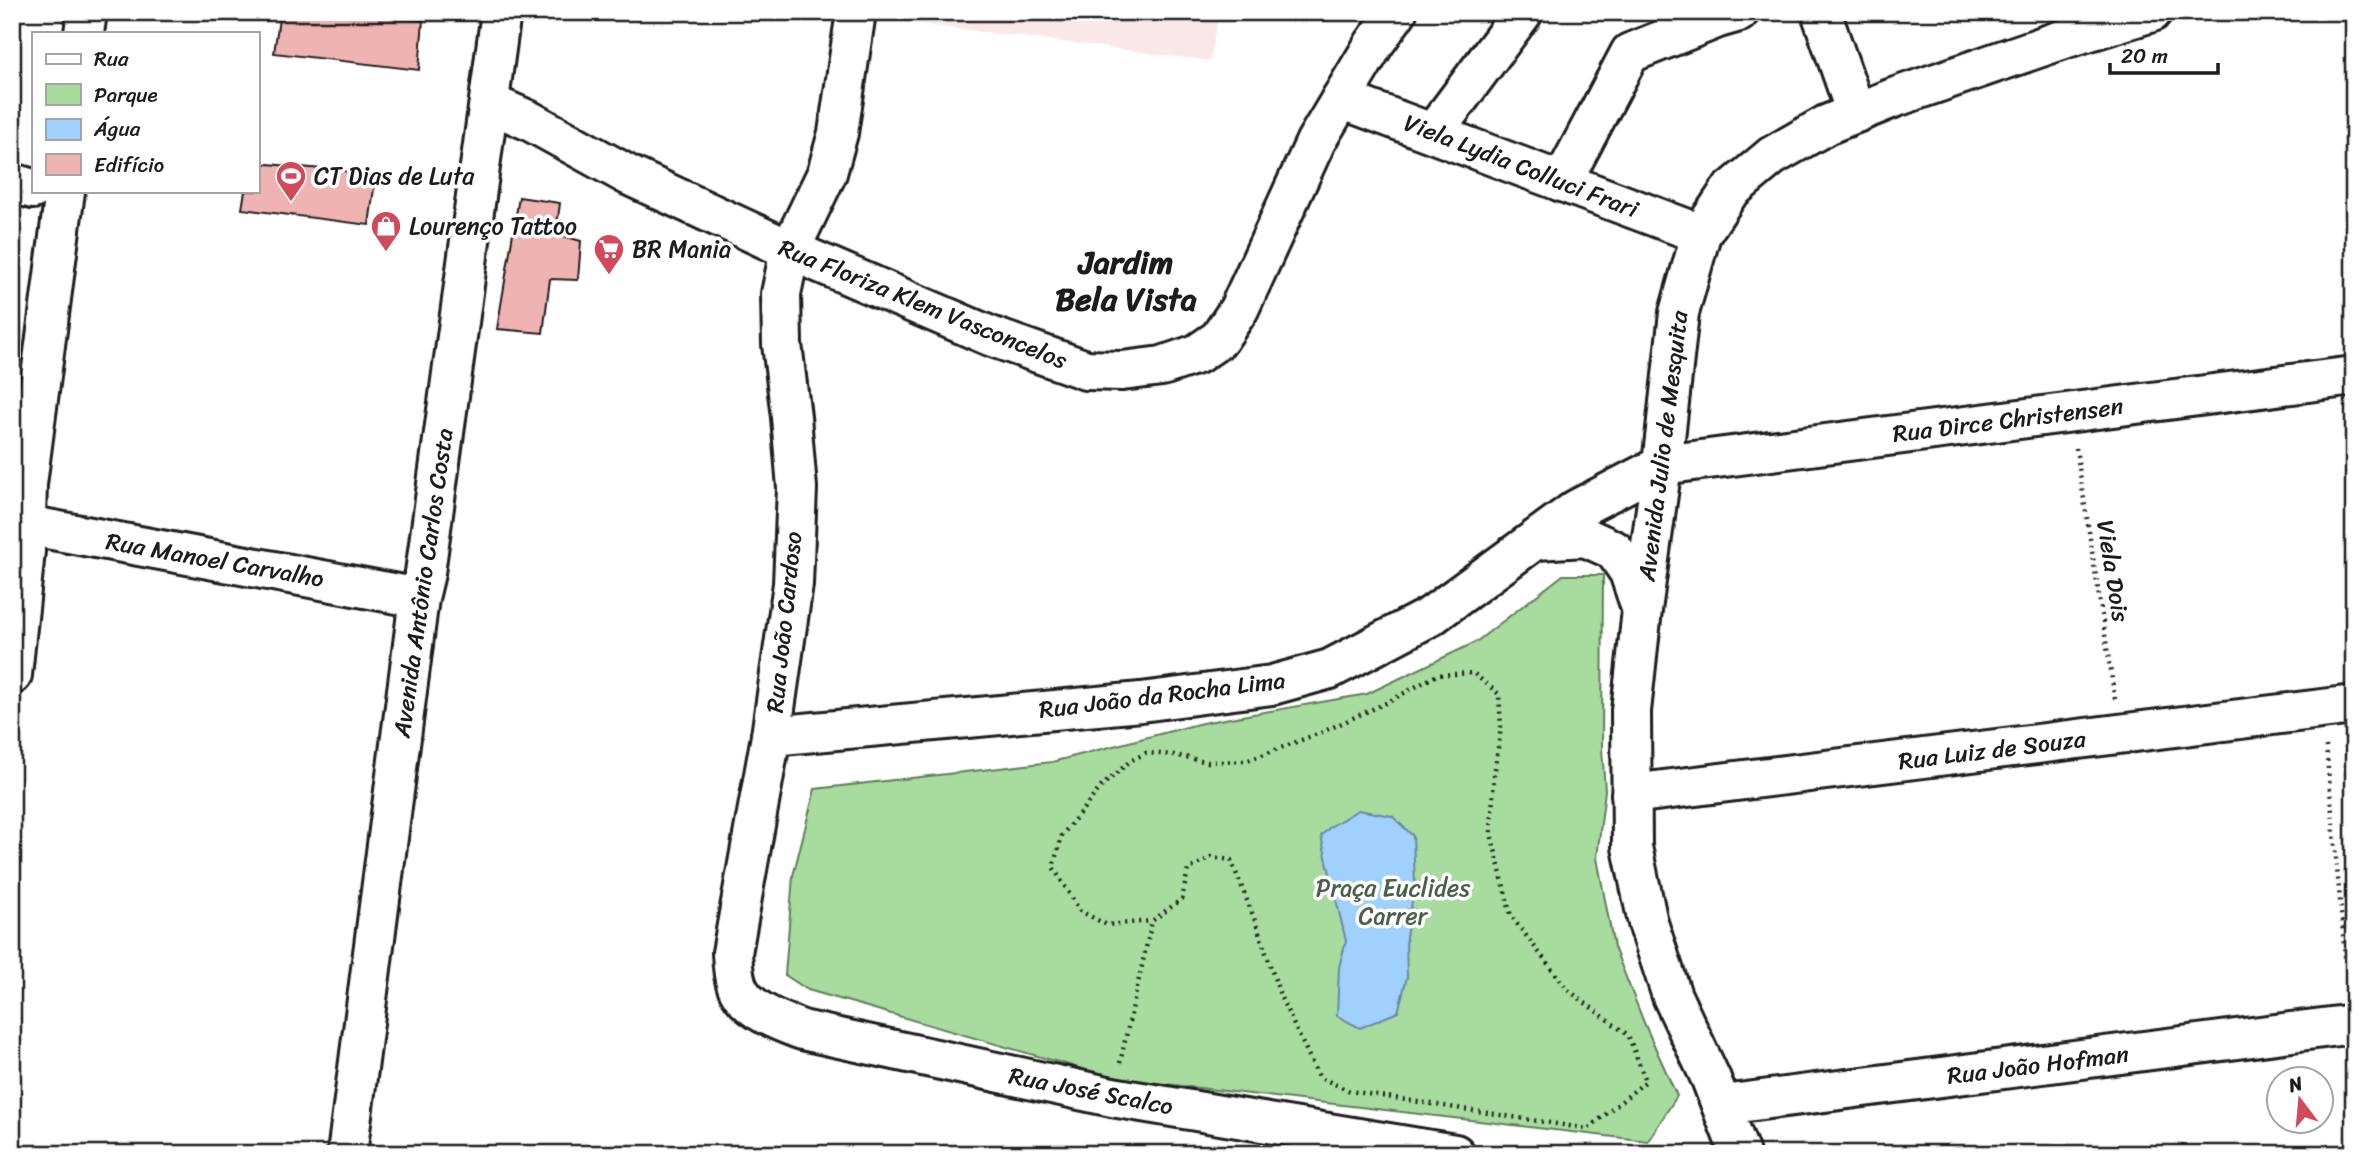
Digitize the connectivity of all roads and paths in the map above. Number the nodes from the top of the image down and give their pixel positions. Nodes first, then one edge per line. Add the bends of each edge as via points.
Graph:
1 (87, 12) edge
2 (501, 12) edge
3 (856, 12) edge
4 (1397, 12) edge
5 (1523, 12) edge
6 (1739, 12) edge
7 (1821, 12) edge
8 (2152, 12) edge
9 (84, 32) edge
10 (1341, 99) junction
11 (489, 103) junction
12 (1856, 113) junction
13 (1433, 133) junction
14 (1562, 182) junction
15 (12, 183) edge
16 (32, 188) edge
17 (51, 192) edge
18 (1701, 234) junction
19 (790, 250) junction
20 (2354, 376) edge
21 (2070, 412) junction
22 (1662, 465) junction
23 (19, 523) edge
24 (1537, 540) junction
25 (419, 598) junction
26 (1642, 610) junction
27 (12, 675) edge
28 (2338, 707) edge
29 (2121, 734) junction
30 (771, 736) junction
31 (1631, 794) junction
32 (1152, 921) junction
33 (740, 992) joint
34 (2352, 1024) edge
35 (1112, 1097) junction
36 (1723, 1105) junction
37 (347, 1154) edge
38 (1455, 1154) edge
39 (1740, 1154) edge

1 - 9 street
2 - 11 street, Avenida Antônio Carlos Costa
3 - 19 street, Rua João Cardoso via 838,133 827,173
4 - 10 street, Rua Floriza Klem Vasconcelos
5 - 13 street
6 - 14 street via 1630,53
7 - 12 street
8 - 12 street, Avenida Julio de Mesquita
10 - 13 street, Viela Lydia Colluci Frari
10 - 19 street, Rua Floriza Klem Vasconcelos via 1316,141 1239,310 1219,340 1197,354 1162,366 1122,372 1086,370 990,336
11 - 19 street, Rua Floriza Klem Vasconcelos via 628,175
11 - 25 street, Avenida Antônio Carlos Costa
12 - 18 street, Avenida Julio de Mesquita via 1772,156 1730,192
13 - 14 street, Viela Lydia Colluci Frari
14 - 18 street, Viela Lydia Colluci Frari
15 - 16 street
17 - 23 street via 29,465
18 - 22 street, Avenida Julio de Mesquita via 1679,313
19 - 30 street, Rua João Cardoso via 781,294 782,344 797,488 793,584
20 - 21 street, Rua Dirce Christensen
21 - 22 street, Rua Dirce Christensen
21 - 29 path, Viela Dois
22 - 24 street, Rua João da Rocha Lima via 1577,509
22 - 26 street, Avenida Julio de Mesquita
23 - 25 street, Rua Manoel Carvalho
23 - 27 street
24 - 26 street via 1585,537 1614,550 1629,572
24 - 30 street, Rua João da Rocha Lima via 1431,616 1330,668 1272,684 1141,702
25 - 37 street, Avenida Antônio Carlos Costa
26 - 31 street, Avenida Julio de Mesquita via 1631,710
28 - 29 street, Rua Luiz de Souza
28 - 34 path
29 - 31 street, Rua Luiz de Souza
30 - 33 street, Rua João Cardoso via 733,953
31 - 36 street, Avenida Julio de Mesquita via 1632,847 1648,923 1672,996
32 - 32 path via 1182,899 1188,870 1210,857 1231,860 1281,998 1319,1077 1350,1091 1588,1129 1646,1081 1628,1035 1568,990 1511,916 1490,833 1501,727 1499,694 1473,673 1437,675 1320,733 1247,761 1208,762 1146,753 1130,761 1101,787 1062,835 1053,867 1080,911 1107,925
32 - 35 path
33 - 35 street, Rua José Scalco via 755,1007 802,1030
34 - 36 street, Rua João Hofman
35 - 38 street, Rua José Scalco
36 - 39 street, Avenida Julio de Mesquita

